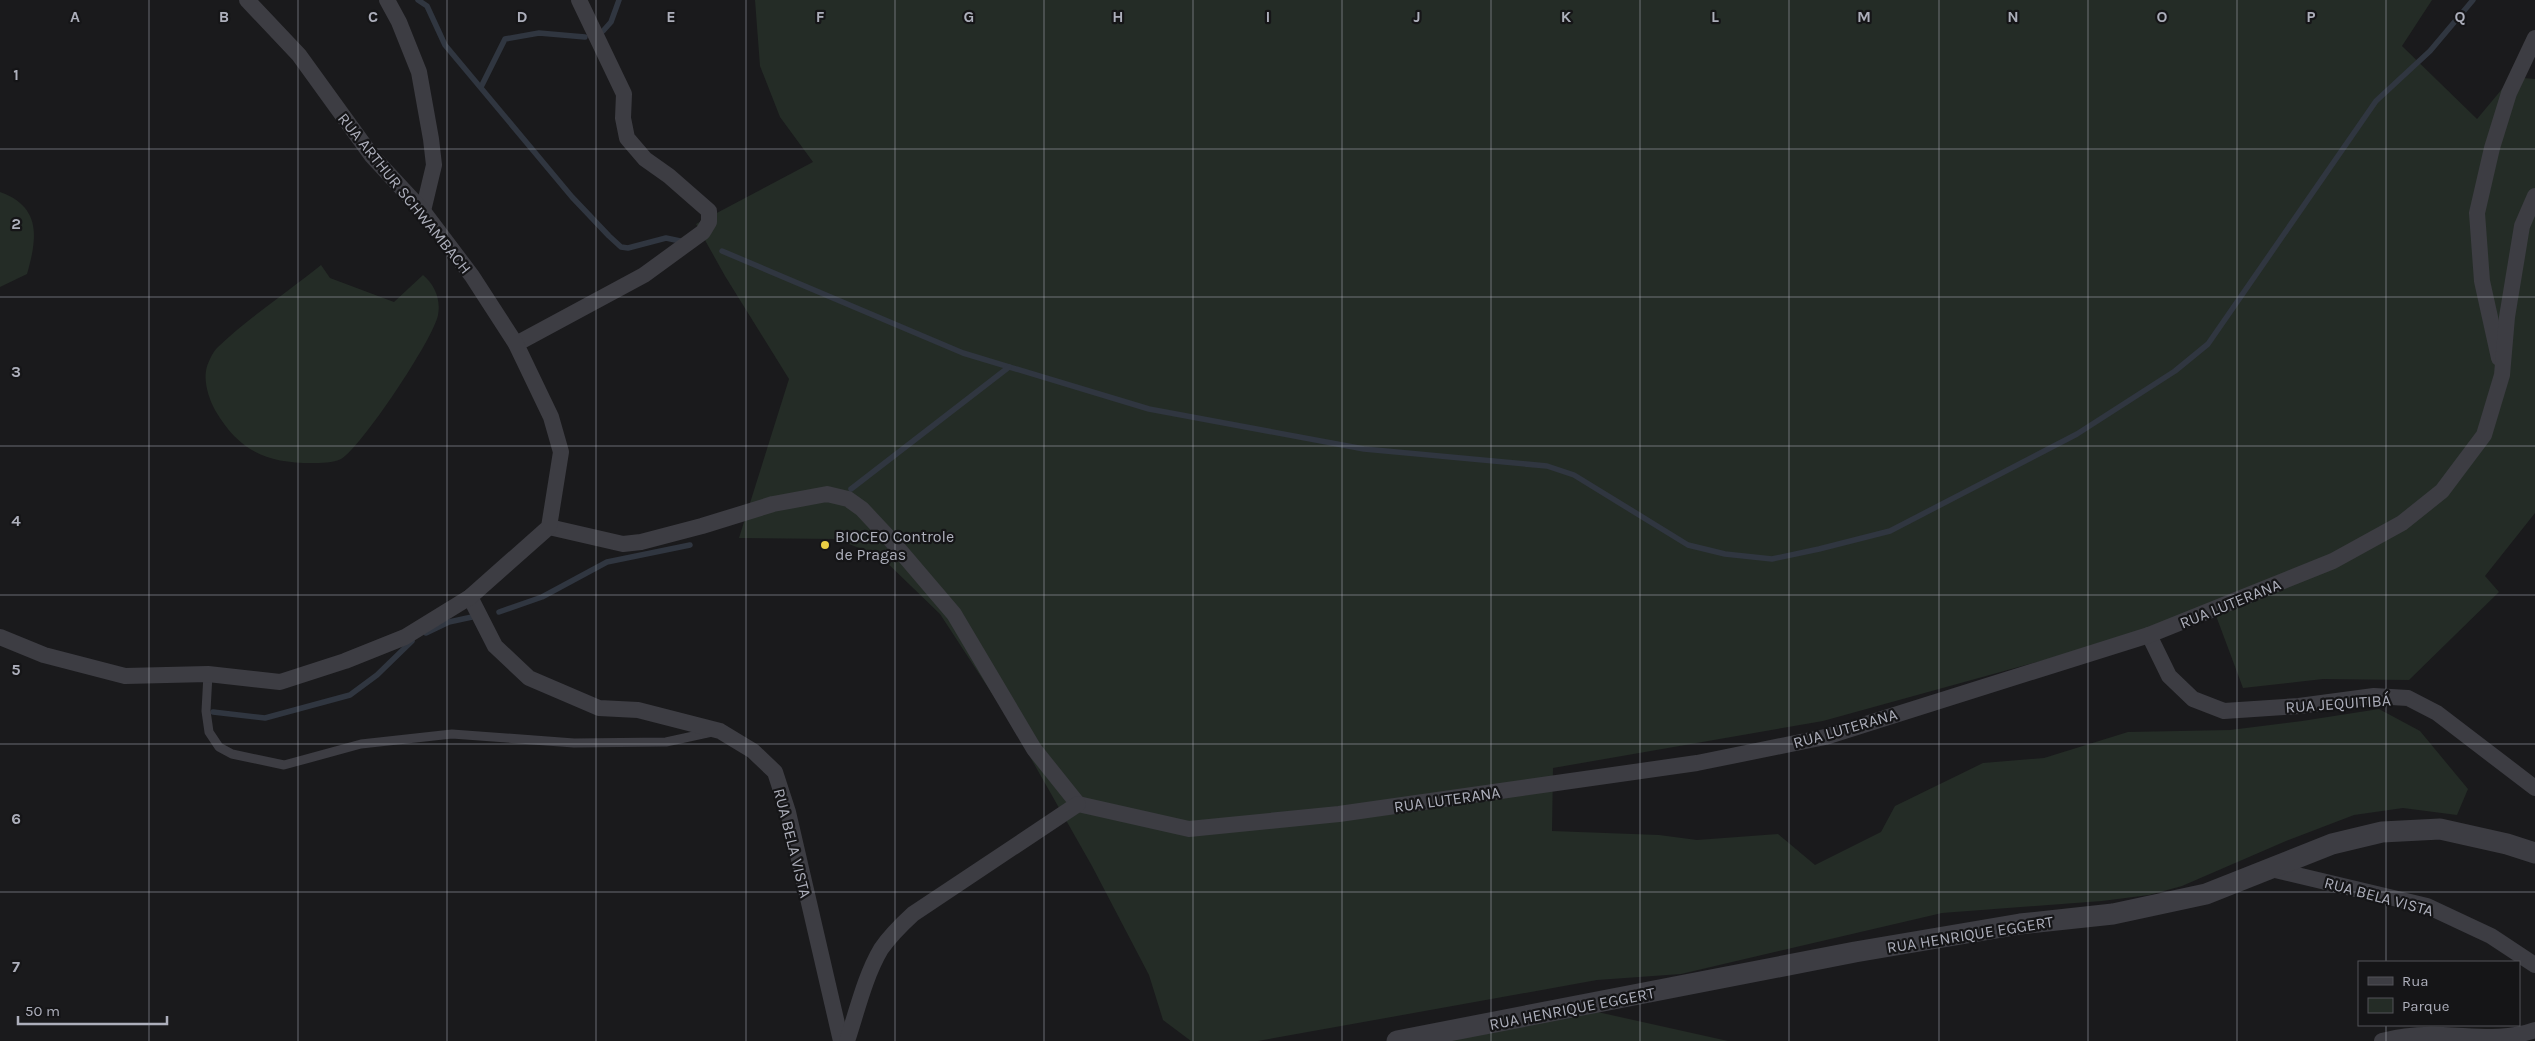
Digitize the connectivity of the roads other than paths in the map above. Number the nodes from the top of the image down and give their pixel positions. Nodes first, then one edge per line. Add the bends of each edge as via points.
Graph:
1 (247, 0) edge
2 (387, 0) edge
3 (579, 0) edge
4 (2535, 38) edge
5 (2535, 196) edge
6 (423, 210) junction
7 (516, 344) junction
8 (2502, 375) junction
9 (549, 527) junction
10 (470, 597) junction
11 (2149, 635) junction
12 (0, 637) edge
13 (208, 674) junction
14 (720, 730) junction
15 (2535, 788) edge
16 (1078, 804) junction
17 (2535, 853) edge
18 (2271, 869) junction
19 (2535, 965) edge
20 (2535, 1030) edge
21 (841, 1041) edge
22 (847, 1041) edge
23 (1398, 1041) edge
24 (2382, 1041) edge

1 - 6 street, RUA ARTHUR SCHWAMBACH via 299,55 372,156
2 - 6 street via 419,72 431,139 434,165
3 - 7 street via 624,94 623,118 627,138 645,159 709,212 709,222 703,232 644,275
4 - 8 street via 2509,93 2477,213 2482,282
5 - 8 street, RUA LUTERANA via 2522,226 2507,317
6 - 7 street, RUA ARTHUR SCHWAMBACH via 472,276
7 - 9 street, RUA ARTHUR SCHWAMBACH via 551,417 561,452
8 - 11 street, RUA LUTERANA via 2484,435 2442,491 2402,524 2333,561
9 - 10 street
9 - 16 street via 623,544 702,526 773,504 827,494 848,499 890,539 954,614 1034,750
10 - 13 street via 405,636 345,661 280,682
10 - 14 street, RUA BELA VISTA via 496,646 529,678 599,708 638,710
11 - 15 street, RUA JEQUITIBÁ via 2169,676 2193,699 2224,711 2374,696 2408,698 2438,713
11 - 16 street, RUA LUTERANA via 1825,737 1697,763 1338,814 1190,829
12 - 13 street via 44,655 125,676
13 - 14 lane via 206,711 209,732 219,747 232,754 284,765 362,744 452,734 574,743 666,742
14 - 21 street, RUA BELA VISTA via 753,751 775,772 788,812
16 - 22 street via 913,914 896,930 874,965
17 - 18 street, RUA HENRIQUE EGGERT via 2440,829 2382,832 2332,844
18 - 19 street, RUA BELA VISTA via 2427,906 2491,936
18 - 23 street, RUA HENRIQUE EGGERT via 2206,894 2113,914 2020,924 1856,952
20 - 24 street via 2514,1038 2404,1035

